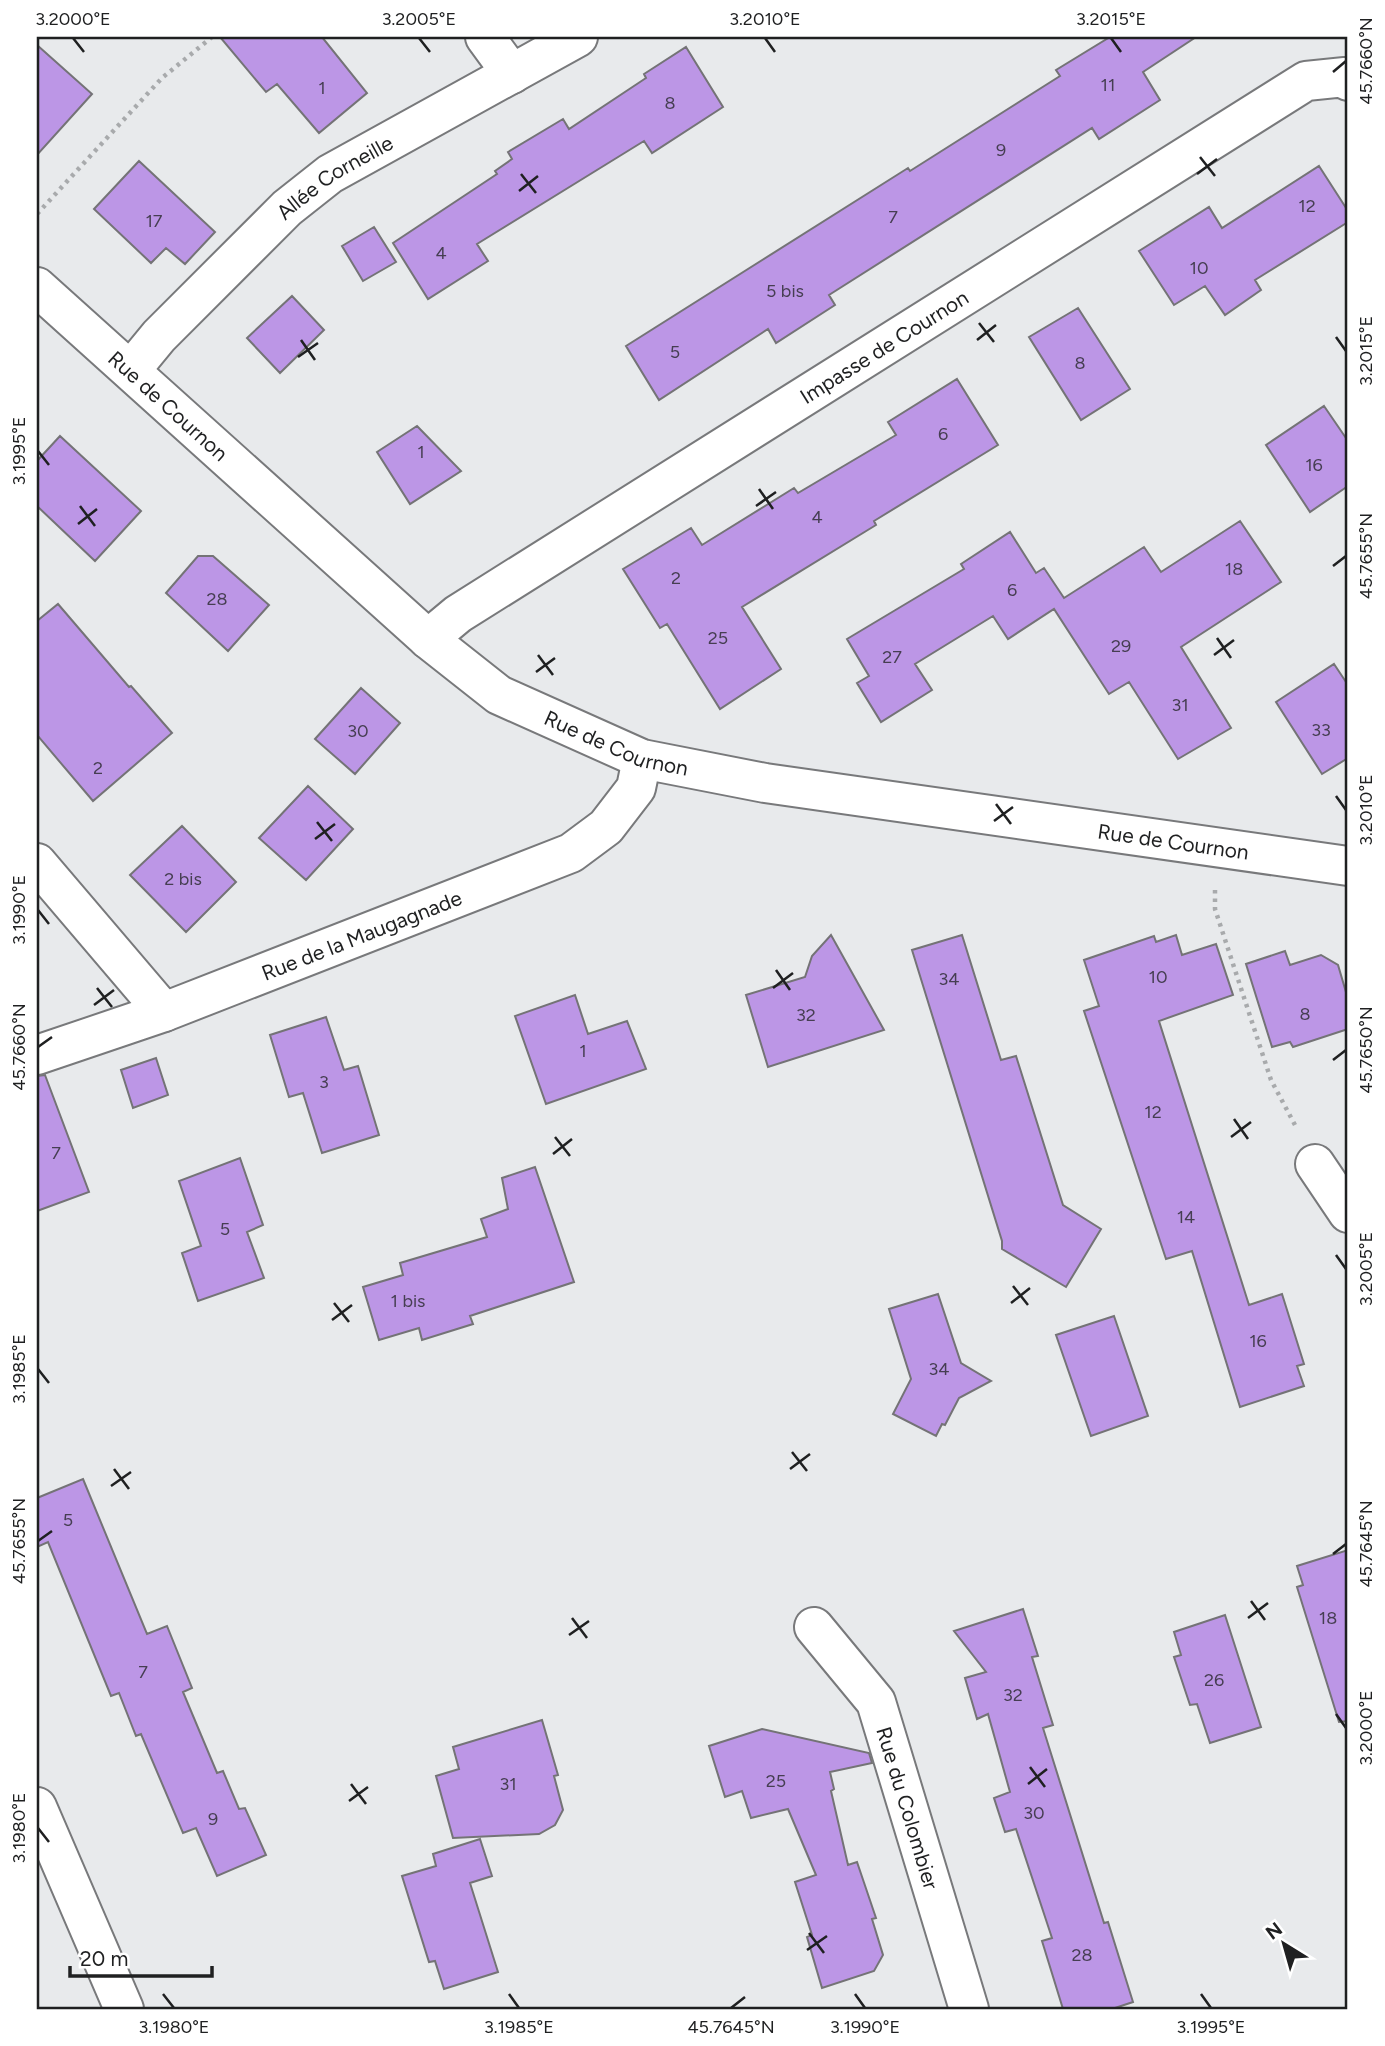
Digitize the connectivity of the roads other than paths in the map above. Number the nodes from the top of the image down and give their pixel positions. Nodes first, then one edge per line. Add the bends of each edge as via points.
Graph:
1 (485, 37) edge
2 (578, 37) edge
3 (512, 74) junction
4 (1348, 81) edge
5 (37, 287) edge
6 (131, 370) junction
7 (428, 639) junction
8 (642, 759) junction
9 (37, 863) edge
10 (1348, 866) edge
11 (164, 1012) junction
12 (37, 1055) edge
13 (1315, 1164) road end
14 (1348, 1213) edge
15 (814, 1627) dead end
16 (37, 1807) edge
17 (124, 2009) edge
18 (969, 2009) edge

1 - 3 street
2 - 3 street, Allée Corneille
3 - 6 street, Allée Corneille via 330,174 287,208
4 - 7 street, Impasse de Cournon via 1307,81 469,606
5 - 6 street, Rue de Cournon
6 - 7 street, Rue de Cournon
7 - 8 street, Rue de Cournon via 499,695
8 - 10 street, Rue de Cournon via 765,783
8 - 11 street, Rue de la Maugagnade via 636,788 606,827 572,853
9 - 11 street
11 - 12 street, Rue de la Maugagnade
13 - 14 street
15 - 18 street, Rue du Colombier via 876,1702
16 - 17 street

